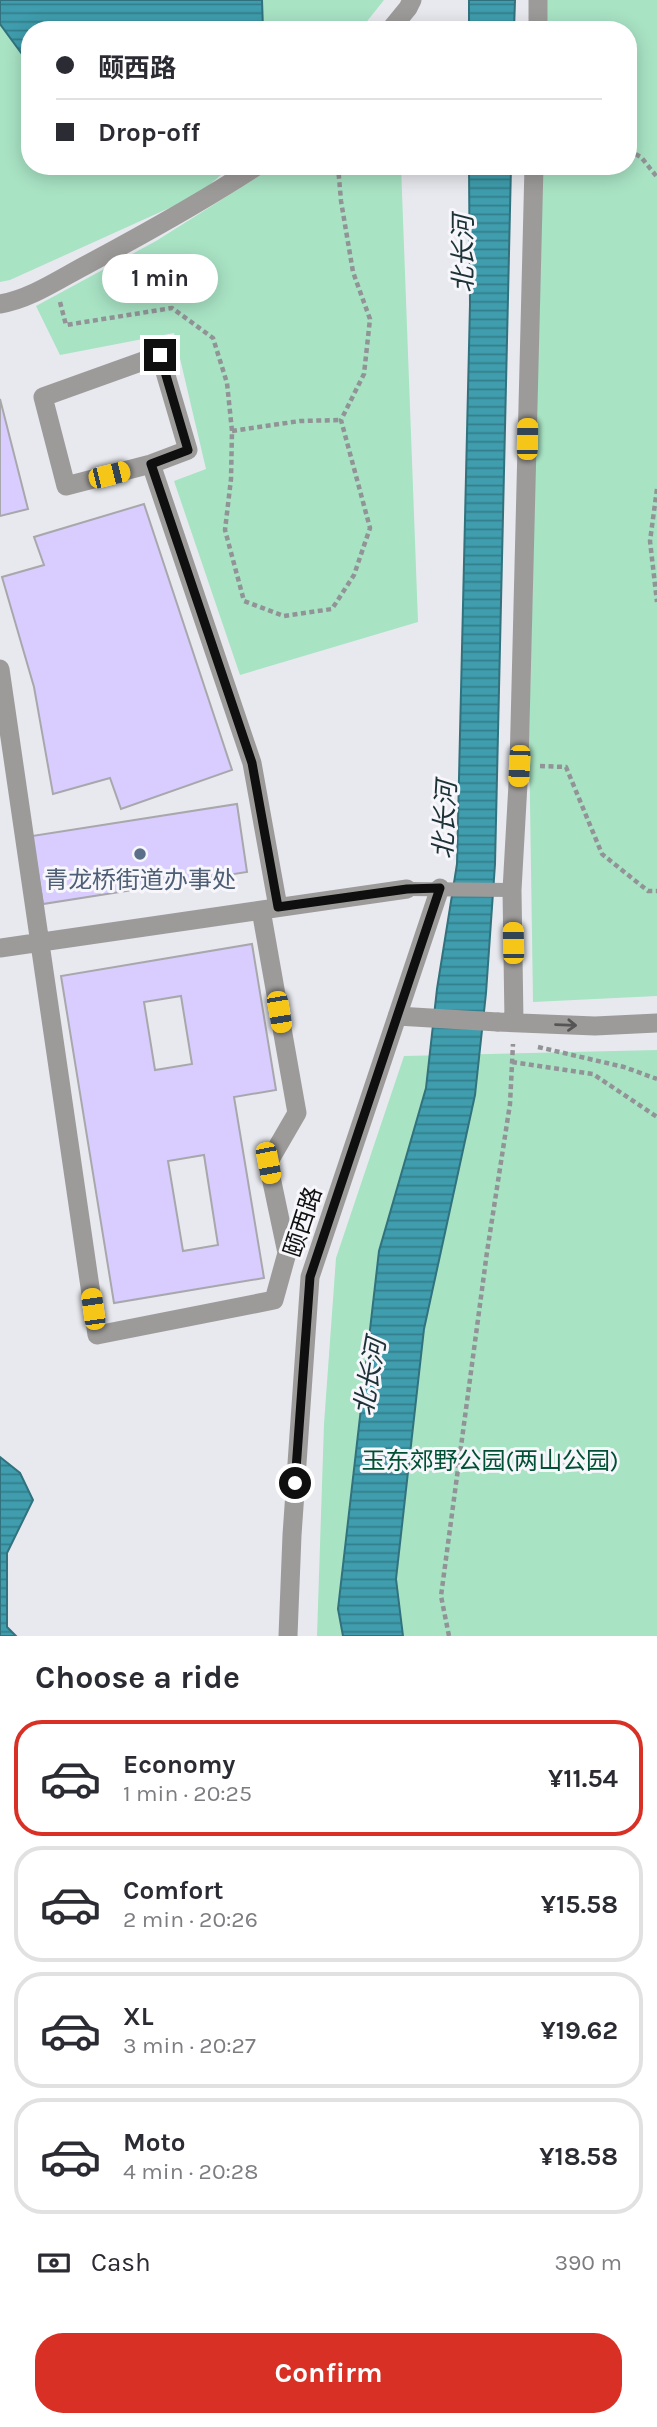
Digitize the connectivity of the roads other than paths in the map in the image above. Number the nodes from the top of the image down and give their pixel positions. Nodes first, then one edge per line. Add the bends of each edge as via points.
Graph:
1 (412, 0) edge
2 (538, 0) edge
3 (397, 21) edge
4 (538, 21) edge
5 (243, 175) edge
6 (534, 175) edge
7 (0, 304) edge
8 (151, 464) junction
9 (0, 668) edge
10 (407, 889) joint
11 (447, 889) junction
12 (506, 890) junction
13 (270, 909) junction
14 (40, 942) junction
15 (0, 948) edge
16 (404, 1016) junction
17 (506, 1022) junction
18 (657, 1023) edge
19 (288, 1636) edge

1 - 3 street
2 - 4 street
5 - 7 street via 201,203 55,281
6 - 12 street via 519,766
8 - 8 street via 66,486 44,397 160,355 188,450
8 - 13 street via 252,763
9 - 14 street
10 - 11 lane
10 - 13 street
11 - 12 lane
11 - 16 street, 颐西路
12 - 17 street
13 - 14 street
13 - 14 street via 297,1113 268,1163 287,1253 274,1300 97,1335
14 - 15 street
16 - 17 street
16 - 19 street, 颐西路 via 310,1277
17 -> 18 street

